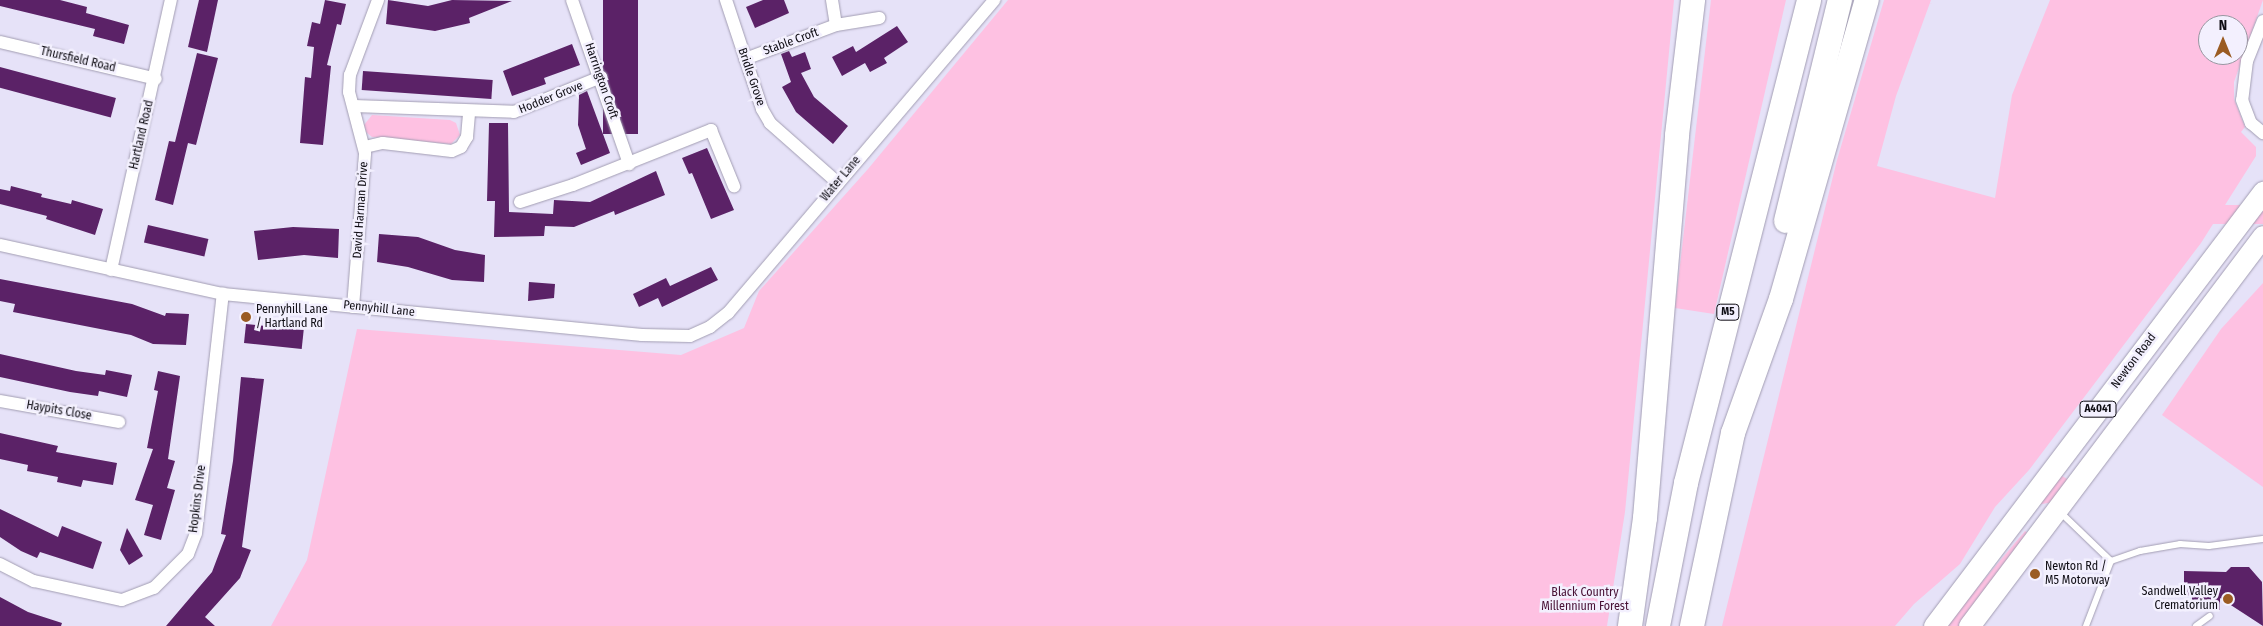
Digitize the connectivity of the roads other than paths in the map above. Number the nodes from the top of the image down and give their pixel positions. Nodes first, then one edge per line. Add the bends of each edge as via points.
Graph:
1 (171, 0) edge
2 (378, 0) edge
3 (572, 0) edge
4 (726, 0) edge
5 (832, 0) edge
6 (994, 0) edge
7 (1692, 0) edge
8 (1809, 0) edge
9 (1840, 0) edge
10 (1867, 0) edge
11 (879, 18) dead end
12 (2263, 21) edge
13 (836, 25) junction
14 (0, 42) edge
15 (745, 58) junction
16 (601, 77) junction
17 (156, 79) junction
18 (354, 106) junction
19 (469, 112) junction
20 (2263, 133) edge
21 (365, 147) junction
22 (629, 164) junction
23 (838, 183) junction
24 (734, 186) dead end
25 (2263, 192) edge
26 (520, 202) dead end
27 (2263, 236) edge
28 (0, 245) edge
29 (111, 270) junction
30 (223, 294) junction
31 (353, 307) junction
32 (674, 337) joint
33 (0, 401) edge
34 (1741, 410) junction
35 (119, 422) dead end
36 (2057, 510) junction
37 (2263, 539) edge
38 (2111, 561) junction
39 (0, 564) edge
40 (2210, 616) dead end
41 (1630, 626) edge
42 (1658, 626) edge
43 (1692, 626) edge
44 (1934, 626) edge
45 (1938, 626) edge
46 (1969, 626) edge
47 (2086, 626) edge
48 (2196, 626) edge

1 - 17 street, Hartland Road
2 - 18 street, David Harman Drive via 350,75 349,92
3 - 16 street, Harrington Croft
4 - 15 street, Bridle Grove
5 - 13 street
6 - 23 street, Water Lane
7 - 41 highway via 1677,136 1645,518
8 - 42 highway, M5 via 1686,483
9 - 34 highway
10 - 34 highway via 1781,300
11 - 13 street, Stable Croft
12 - 20 street via 2247,61 2242,100 2251,123
13 - 15 street, Stable Croft
14 - 17 street, Thursfield Road
15 - 23 street, Bridle Grove via 770,123
16 - 19 street, Hodder Grove via 514,112
16 - 22 street, Harrington Croft
17 - 29 street, Hartland Road
18 - 19 street, Hodder Grove
18 - 21 street, David Harman Drive
19 - 21 street via 467,137 461,148 452,151 383,143
21 - 31 street, David Harman Drive
22 - 24 street via 711,130
22 - 26 street
23 - 32 street, Water Lane via 728,313 700,332
25 - 44 highway, Newton Road / A4041
27 - 36 highway, A4041
28 - 29 street, Pennyhill Lane
29 - 30 street, Pennyhill Lane
30 - 31 street, Pennyhill Lane
30 - 39 street, Hopkins Drive via 196,533 188,554 154,588 122,600 34,581
31 - 32 street, Pennyhill Lane
33 - 35 street, Haypits Close
34 - 43 highway
36 - 38 lane
36 - 45 highway via 2032,517 1966,600
36 - 46 highway, A4041
37 - 38 lane via 2209,546 2180,544 2140,551
38 - 47 lane
40 - 48 lane

